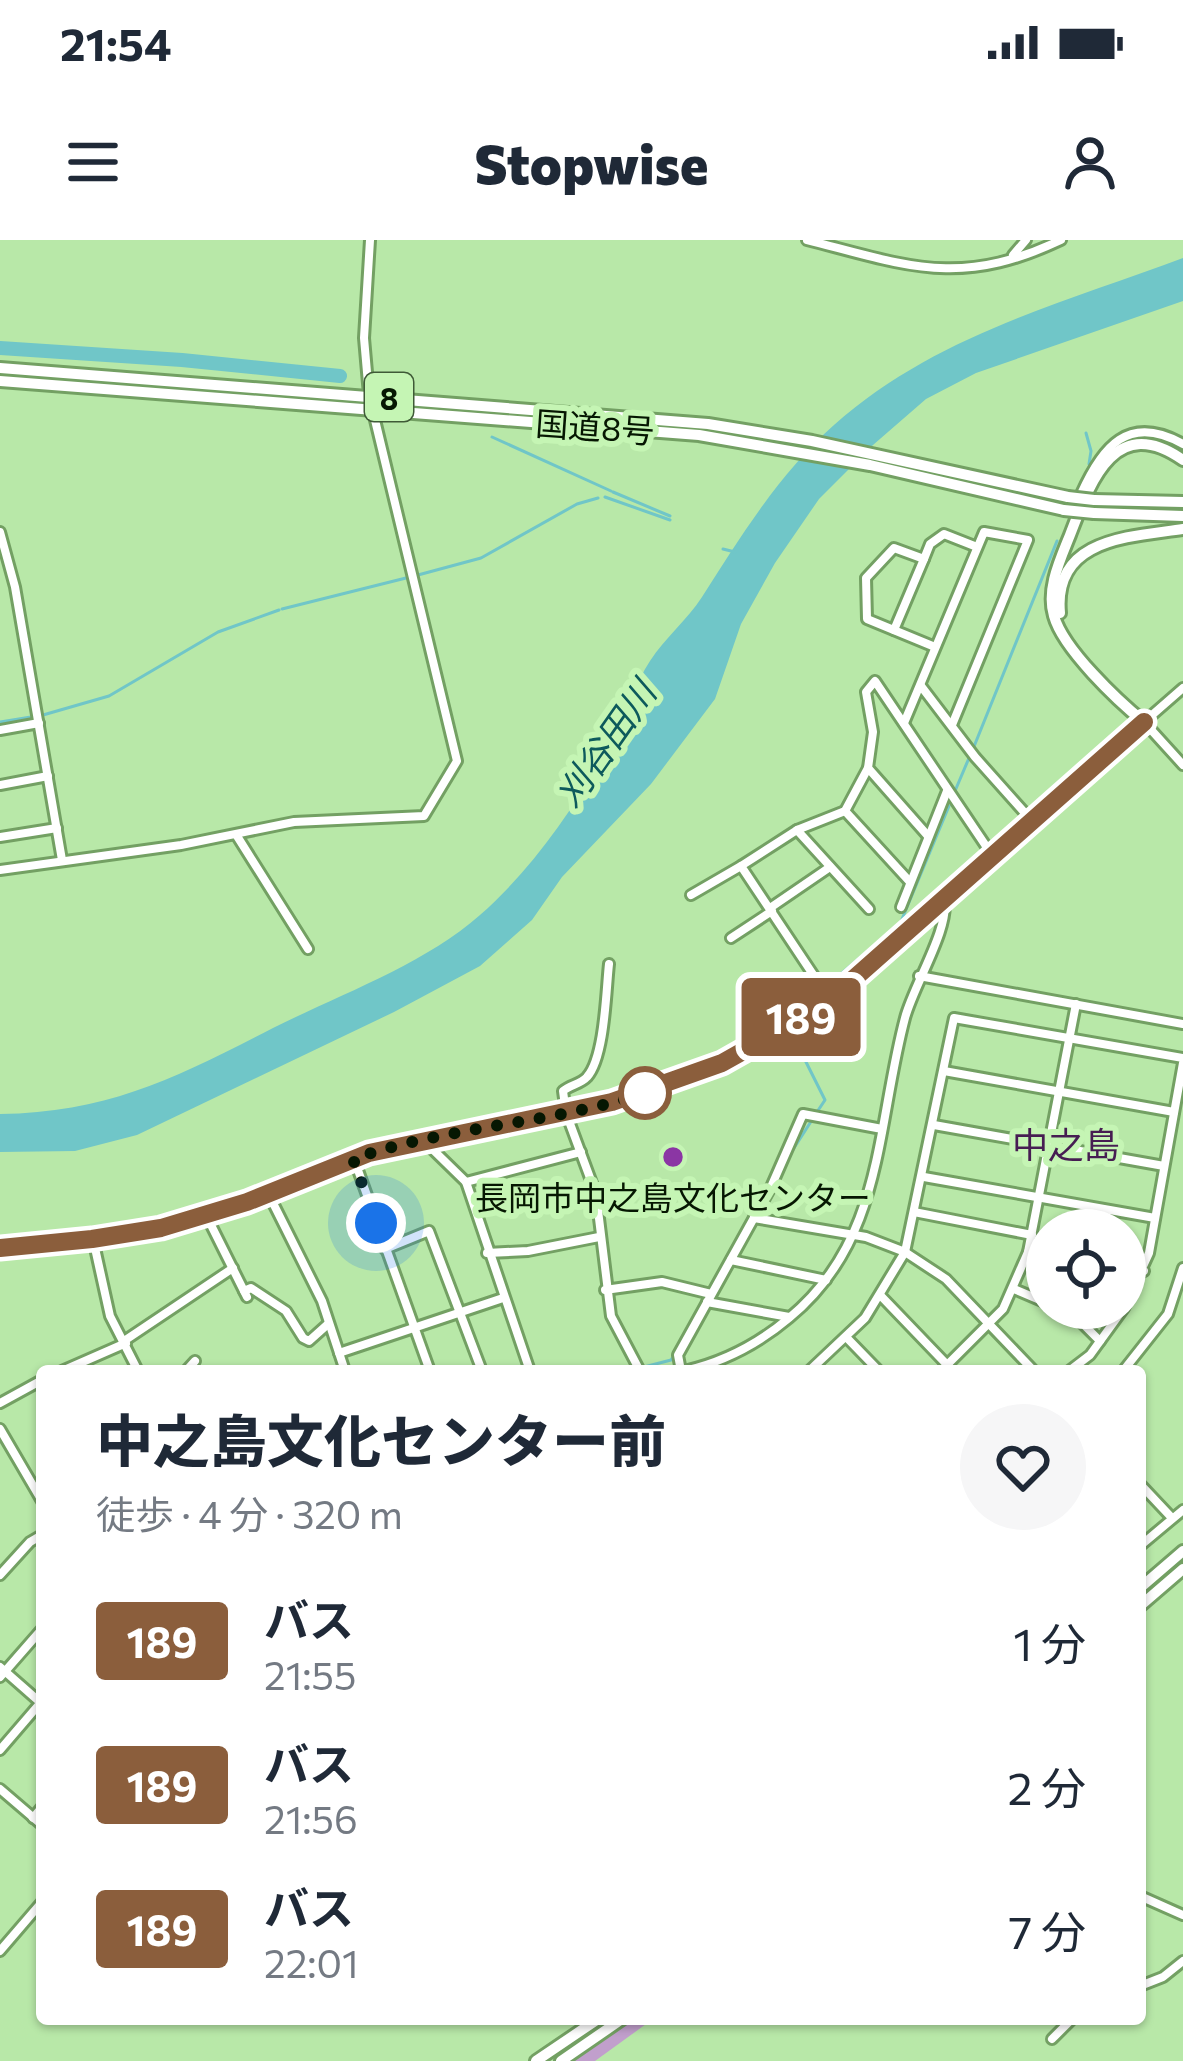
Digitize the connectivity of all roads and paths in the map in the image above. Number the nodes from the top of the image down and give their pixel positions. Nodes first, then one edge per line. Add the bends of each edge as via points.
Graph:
1 (370, 240) edge
2 (806, 240) edge
3 (1026, 240) edge
4 (1061, 240) edge
5 (1012, 256) junction
6 (0, 368) edge
7 (0, 381) edge
8 (369, 395) junction
9 (372, 410) junction
10 (1183, 444) edge
11 (1183, 460) edge
12 (1183, 502) edge
13 (1066, 504) junction
14 (1094, 507) junction
15 (1183, 516) edge
16 (1183, 529) edge
17 (0, 532) edge
18 (1069, 538) junction
19 (977, 547) junction
20 (924, 559) junction
21 (894, 630) junction
22 (935, 647) junction
23 (921, 686) junction
24 (1183, 688) edge
25 (1144, 722) junction
26 (39, 723) junction
27 (904, 723) junction
28 (952, 725) junction
29 (0, 730) edge
30 (1183, 765) edge
31 (868, 768) junction
32 (48, 776) junction
33 (0, 785) edge
34 (948, 790) junction
35 (845, 811) junction
36 (1032, 820) junction
37 (57, 828) junction
38 (797, 830) junction
39 (237, 836) junction
40 (928, 836) junction
41 (0, 837) edge
42 (992, 855) junction
43 (62, 860) junction
44 (742, 866) junction
45 (830, 867) junction
46 (0, 870) edge
47 (910, 883) junction
48 (691, 895) dead end
49 (944, 898) junction
50 (901, 907) dead end
51 (771, 909) junction
52 (869, 909) dead end
53 (731, 938) dead end
54 (308, 949) dead end
55 (609, 964) dead end
56 (919, 976) junction
57 (829, 998) junction
58 (1076, 1004) junction
59 (1183, 1024) edge
60 (1069, 1038) junction
61 (1183, 1061) edge
62 (944, 1071) junction
63 (1060, 1091) junction
64 (1174, 1112) junction
65 (566, 1113) junction
66 (934, 1125) junction
67 (882, 1129) junction
68 (423, 1140) junction
69 (1050, 1143) junction
70 (581, 1151) junction
71 (353, 1159) junction
72 (1164, 1166) junction
73 (924, 1177) junction
74 (466, 1182) junction
75 (268, 1193) junction
76 (1041, 1195) junction
77 (1038, 1209) edge
78 (914, 1212) junction
79 (206, 1216) junction
80 (754, 1218) junction
81 (1154, 1218) junction
82 (855, 1234) junction
83 (1026, 1234) edge
84 (599, 1237) junction
85 (92, 1239) junction
86 (0, 1248) edge
87 (386, 1249) junction
88 (905, 1252) junction
89 (487, 1253) junction
90 (1026, 1257) edge
91 (731, 1260) junction
92 (1146, 1260) edge
93 (233, 1268) junction
94 (1183, 1268) edge
95 (827, 1280) junction
96 (1014, 1289) junction
97 (605, 1290) junction
98 (1026, 1294) edge
99 (881, 1296) junction
100 (502, 1298) junction
101 (709, 1298) junction
102 (461, 1313) junction
103 (1168, 1313) junction
104 (790, 1318) junction
105 (1183, 1322) edge
106 (328, 1324) junction
107 (991, 1325) junction
108 (415, 1329) junction
109 (1088, 1329) edge
110 (1108, 1329) edge
111 (848, 1338) junction
112 (1100, 1341) junction
113 (125, 1342) junction
114 (339, 1354) junction
115 (195, 1361) dead end
116 (75, 1365) edge
117 (135, 1365) edge
118 (191, 1365) edge
119 (343, 1365) edge
120 (428, 1365) edge
121 (480, 1365) edge
122 (528, 1365) edge
123 (637, 1365) edge
124 (680, 1365) edge
125 (703, 1365) edge
126 (816, 1365) edge
127 (874, 1365) edge
128 (943, 1365) edge
129 (951, 1365) edge
130 (1028, 1365) edge
131 (1075, 1365) edge
132 (1128, 1365) edge
133 (36, 1383) edge
134 (0, 1402) edge
135 (0, 1430) edge
136 (36, 1491) edge
137 (1146, 1491) edge
138 (1183, 1510) edge
139 (1172, 1519) junction
140 (36, 1538) edge
141 (1146, 1541) edge
142 (1183, 1552) edge
143 (1183, 1569) edge
144 (0, 1575) edge
145 (1146, 1583) edge
146 (1146, 1601) edge
147 (36, 1635) edge
148 (2, 1672) edge
149 (36, 1698) edge
150 (36, 1709) edge
151 (0, 1750) edge
152 (0, 1789) edge
153 (36, 1814) edge
154 (33, 1817) junction
155 (36, 1820) edge
156 (1146, 1899) edge
157 (36, 1909) edge
158 (1183, 1915) edge
159 (0, 1951) edge
160 (1183, 1961) edge
161 (1146, 1984) edge
162 (589, 2025) edge
163 (613, 2025) edge
164 (1066, 2025) edge
165 (1052, 2038) dead end
166 (536, 2061) edge
167 (561, 2061) edge

1 - 8 street
2 - 5 street via 941,270
3 - 5 street
4 - 5 street
6 - 8 highway, 国道8号 / 8
7 - 9 highway, 国道8号 / 8
8 - 9 street
8 - 13 highway, 国道8号 / 8 via 777,434
9 - 13 highway, 国道8号 / 8 via 766,444
9 - 39 street via 457,761 424,816 294,822
10 - 18 street via 1147,432 1120,437 1092,470
11 - 18 highway via 1148,444 1116,452 1091,482
12 - 14 highway, 国道8号 / 8
13 - 14 highway, 国道8号 / 8, bridge
14 - 15 highway, 国道8号 / 8
16 - 25 highway via 1090,549 1061,586 1066,629
17 - 26 street
18 - 25 highway via 1052,592 1057,623
19 - 20 street via 944,534
19 - 22 street
19 - 28 street via 984,532 1028,540
20 - 21 street
20 - 21 street via 894,548 866,578 867,619
21 - 22 street
22 - 23 street
23 - 27 street
23 - 28 street
24 - 25 street
25 - 30 street
25 - 36 main road
26 - 29 street
26 - 32 street
27 - 31 street via 875,682 866,692
27 - 34 street
28 - 36 street
31 - 35 street
31 - 40 street
32 - 33 street
32 - 37 street
34 - 40 street
34 - 42 street
35 - 38 street
35 - 47 street
36 - 42 main road
37 - 41 street
37 - 43 street
38 - 44 street
38 - 45 street
39 - 43 street
39 - 54 street
40 - 47 street
42 - 49 main road
43 - 46 street
44 - 48 street
44 - 51 street
45 - 51 street
45 - 52 street
47 - 50 street
49 - 56 street via 946,920
49 - 57 main road
51 - 53 street
51 - 57 street
55 - 65 street via 597,1052 585,1079 564,1087
56 - 58 street
56 - 67 street
57 - 65 main road via 722,1063
58 - 59 street
58 - 60 street
60 - 61 street
60 - 62 street via 954,1018
60 - 63 street
61 - 64 street
62 - 63 street
62 - 66 street
63 - 64 street
63 - 69 street
64 - 72 street
65 - 68 main road
65 - 70 street
66 - 69 street
66 - 73 street
67 - 80 street via 803,1114
67 - 82 street
68 - 71 main road
68 - 74 street
69 - 72 street
69 - 76 street
70 - 74 street
70 - 84 street
71 - 75 main road
71 - 87 street
72 - 81 street
73 - 76 street
73 - 78 street
74 - 89 street
75 - 79 main road
75 - 106 street
76 - 77 street
76 - 81 street
78 - 83 street
78 - 88 street
79 - 85 main road
79 - 93 street
80 - 82 street
80 - 91 street
81 - 92 street
82 - 88 street
82 - 95 street
84 - 89 street
84 - 97 street
85 - 86 main road
85 - 113 street
87 - 102 street via 429,1232
87 - 108 street
88 - 99 street
88 - 107 street
89 - 100 street
90 - 96 street
91 - 95 street
91 - 101 street
93 - 106 street via 245,1294 251,1288 286,1311 303,1339
93 - 113 street
94 - 103 street
95 - 104 street
96 - 98 street
96 - 107 street
97 - 101 street via 662,1282
97 - 123 street
99 - 111 street
99 - 128 street
100 - 102 street
100 - 122 street
101 - 104 street
101 - 124 street via 678,1355
102 - 108 street
102 - 121 street
103 - 105 street
103 - 132 street
104 - 125 street via 734,1356
106 - 114 street
107 - 129 street
107 - 130 street
108 - 114 street
108 - 120 street
109 - 112 street
110 - 112 street
111 - 126 street
111 - 127 street
112 - 131 street
113 - 116 street
113 - 117 street
114 - 119 street
115 - 118 street
133 - 134 street
135 - 136 street
137 - 139 street
138 - 139 street
139 - 141 street
140 - 144 street
142 - 145 highway
143 - 146 highway
147 - 148 street
148 - 149 street
150 - 151 street
152 - 154 street
153 - 154 street
154 - 155 street
156 - 158 street
157 - 159 street
160 - 161 street
162 - 166 highway
163 - 167 highway
164 - 165 street

